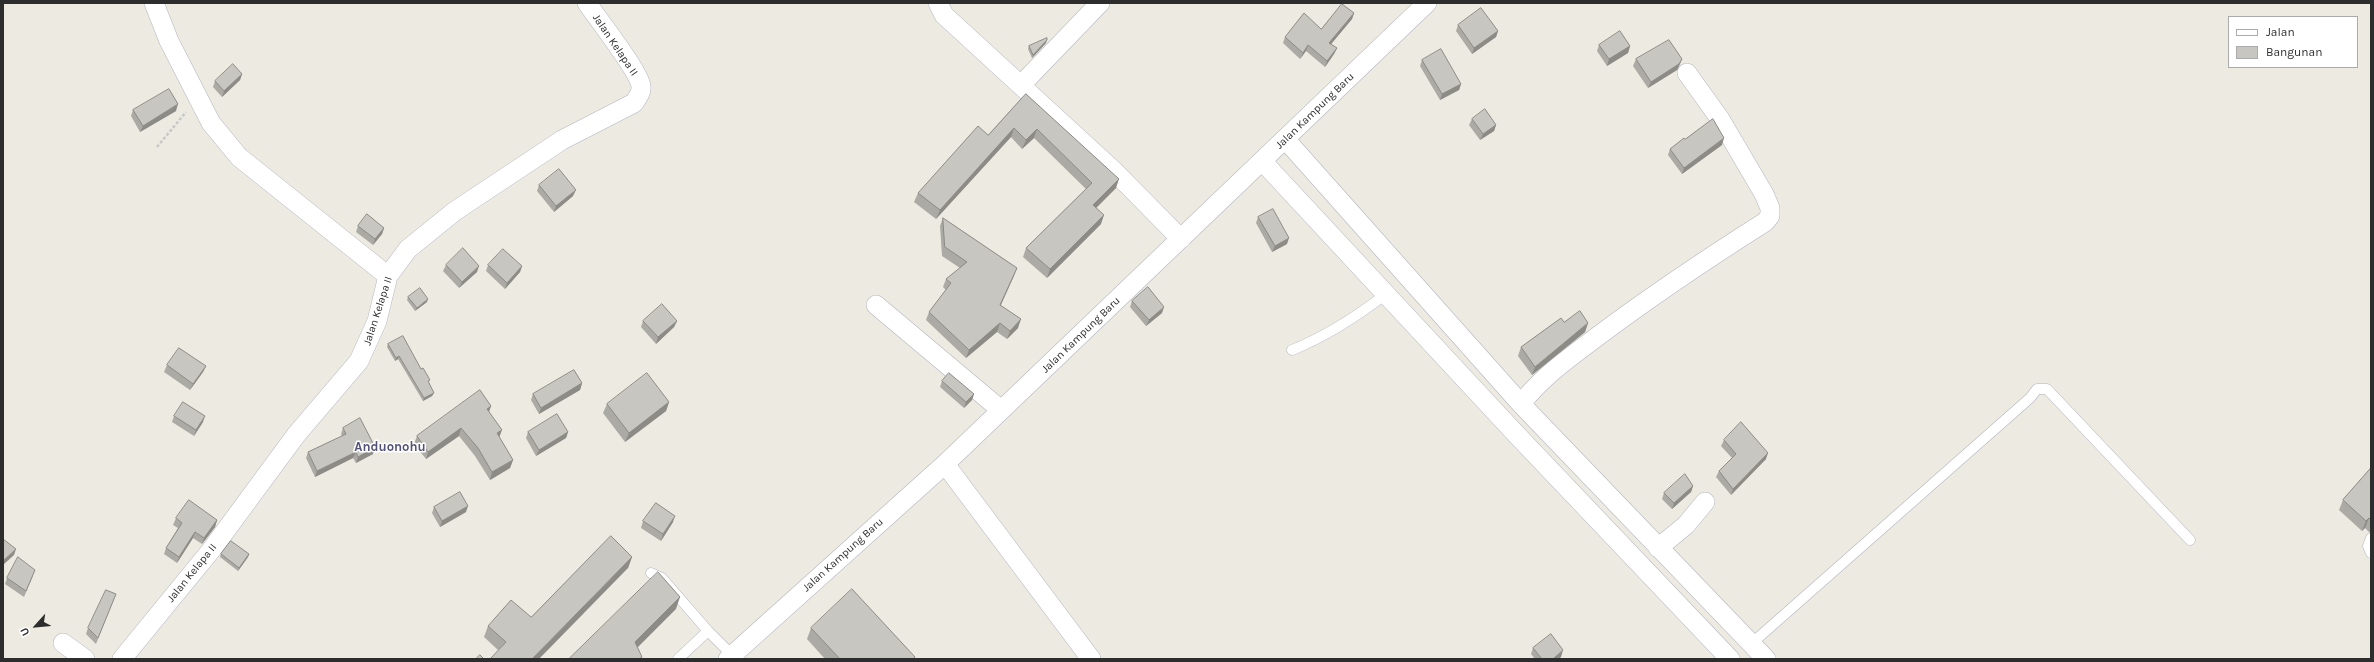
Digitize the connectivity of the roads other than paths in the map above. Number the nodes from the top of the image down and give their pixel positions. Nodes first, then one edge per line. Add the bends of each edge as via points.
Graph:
1 (154, 3) edge
2 (587, 3) edge
3 (938, 3) edge
4 (1100, 3) edge
5 (1427, 3) edge
6 (1688, 72) dead end
7 (1020, 86) junction
8 (1286, 140) junction
9 (1263, 162) junction
10 (1181, 239) junction
11 (388, 276) junction
12 (1386, 294) junction
13 (876, 305) dead end
14 (1292, 350) dead end
15 (1520, 404) junction
16 (1001, 410) junction
17 (945, 464) junction
18 (1705, 502) dead end
19 (2371, 538) edge
20 (2190, 540) dead end
21 (1658, 548) junction
22 (2371, 553) edge
23 (651, 573) dead end
24 (708, 631) junction
25 (63, 643) dead end
26 (1751, 644) junction
27 (730, 657) edge
28 (85, 659) edge
29 (122, 659) edge
30 (678, 659) edge
31 (1091, 659) edge
32 (1730, 659) edge
33 (1766, 659) edge

1 - 11 street via 169,41 211,122 239,157
2 - 11 street, Jalan Kelapa II via 635,72 641,85 640,94 634,103 562,140 455,211 408,249
3 - 7 street via 944,15
4 - 7 street
5 - 8 street, Jalan Kampung Baru
6 - 15 street via 1720,119 1764,194 1770,208 1770,216 1765,222 1675,280 1610,327 1539,382
7 - 10 street via 1113,170
8 - 9 street, Jalan Kampung Baru
8 - 15 street
9 - 10 street, Jalan Kampung Baru
9 - 12 street
10 - 16 street, Jalan Kampung Baru
11 - 29 street, Jalan Kelapa II via 377,321 359,360 296,435 212,549
12 - 14 lane via 1355,318
12 - 32 street
13 - 16 street
15 - 21 street
16 - 17 street, Jalan Kampung Baru
17 - 27 street, Jalan Kampung Baru
17 - 31 street
18 - 21 street via 1686,525
19 - 22 lane via 2368,546
20 - 26 lane via 2047,389 2038,389
21 - 26 street
23 - 24 lane via 662,578
24 - 27 lane
24 - 30 lane
25 - 28 street
26 - 33 street

